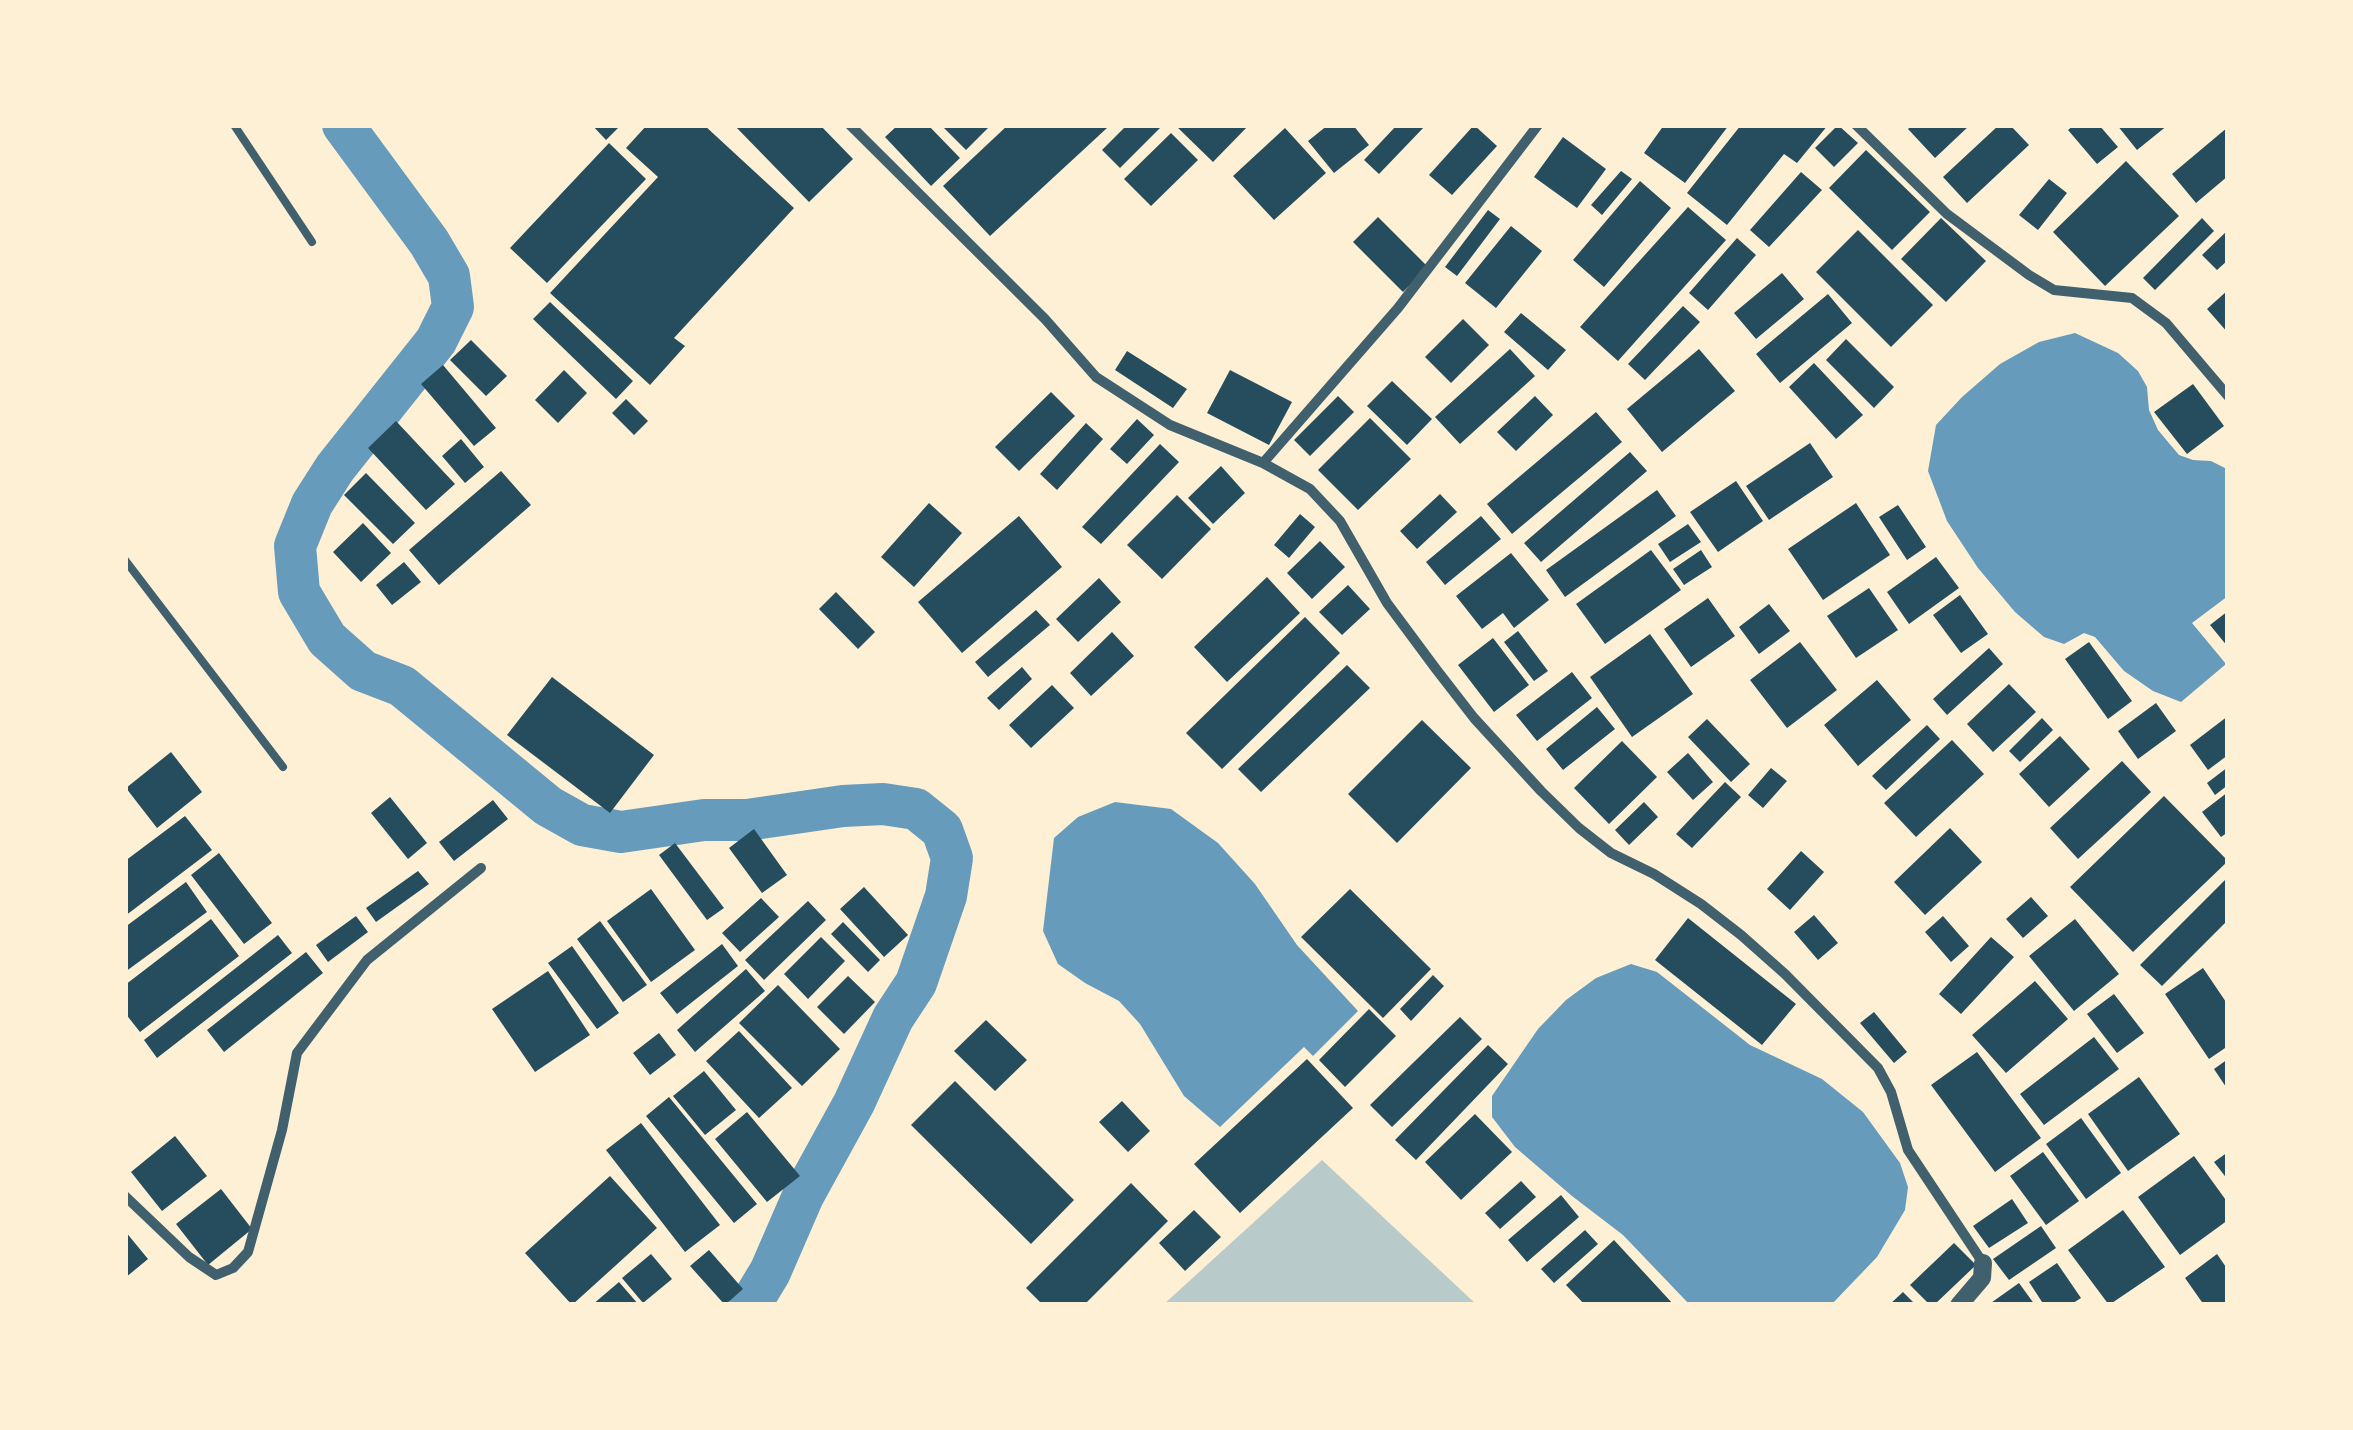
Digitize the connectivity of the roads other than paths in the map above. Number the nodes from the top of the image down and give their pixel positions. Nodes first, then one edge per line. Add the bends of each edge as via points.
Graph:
1 (234, 125) edge
2 (850, 125) edge
3 (1538, 125) edge
4 (1856, 125) edge
5 (312, 242) dead end
6 (2228, 396) edge
7 (1263, 464) junction
8 (125, 560) edge
9 (283, 768) dead end
10 (481, 868) dead end
11 (125, 1196) edge
12 (1982, 1263) joint
13 (1959, 1305) edge

1 - 5 lane
2 - 7 street via 1096,377 1170,425
3 - 7 street via 1398,308
4 - 6 street via 1947,214 2030,276 2054,290 2132,298 2166,323
7 - 12 street via 1310,490 1340,521 1436,670 1541,792 1611,853 1654,874 1741,935 1878,1068 1908,1150
8 - 9 lane
10 - 11 street via 367,960 297,1053 248,1252 232,1268 216,1275 189,1257
12 - 13 street via 1982,1278

